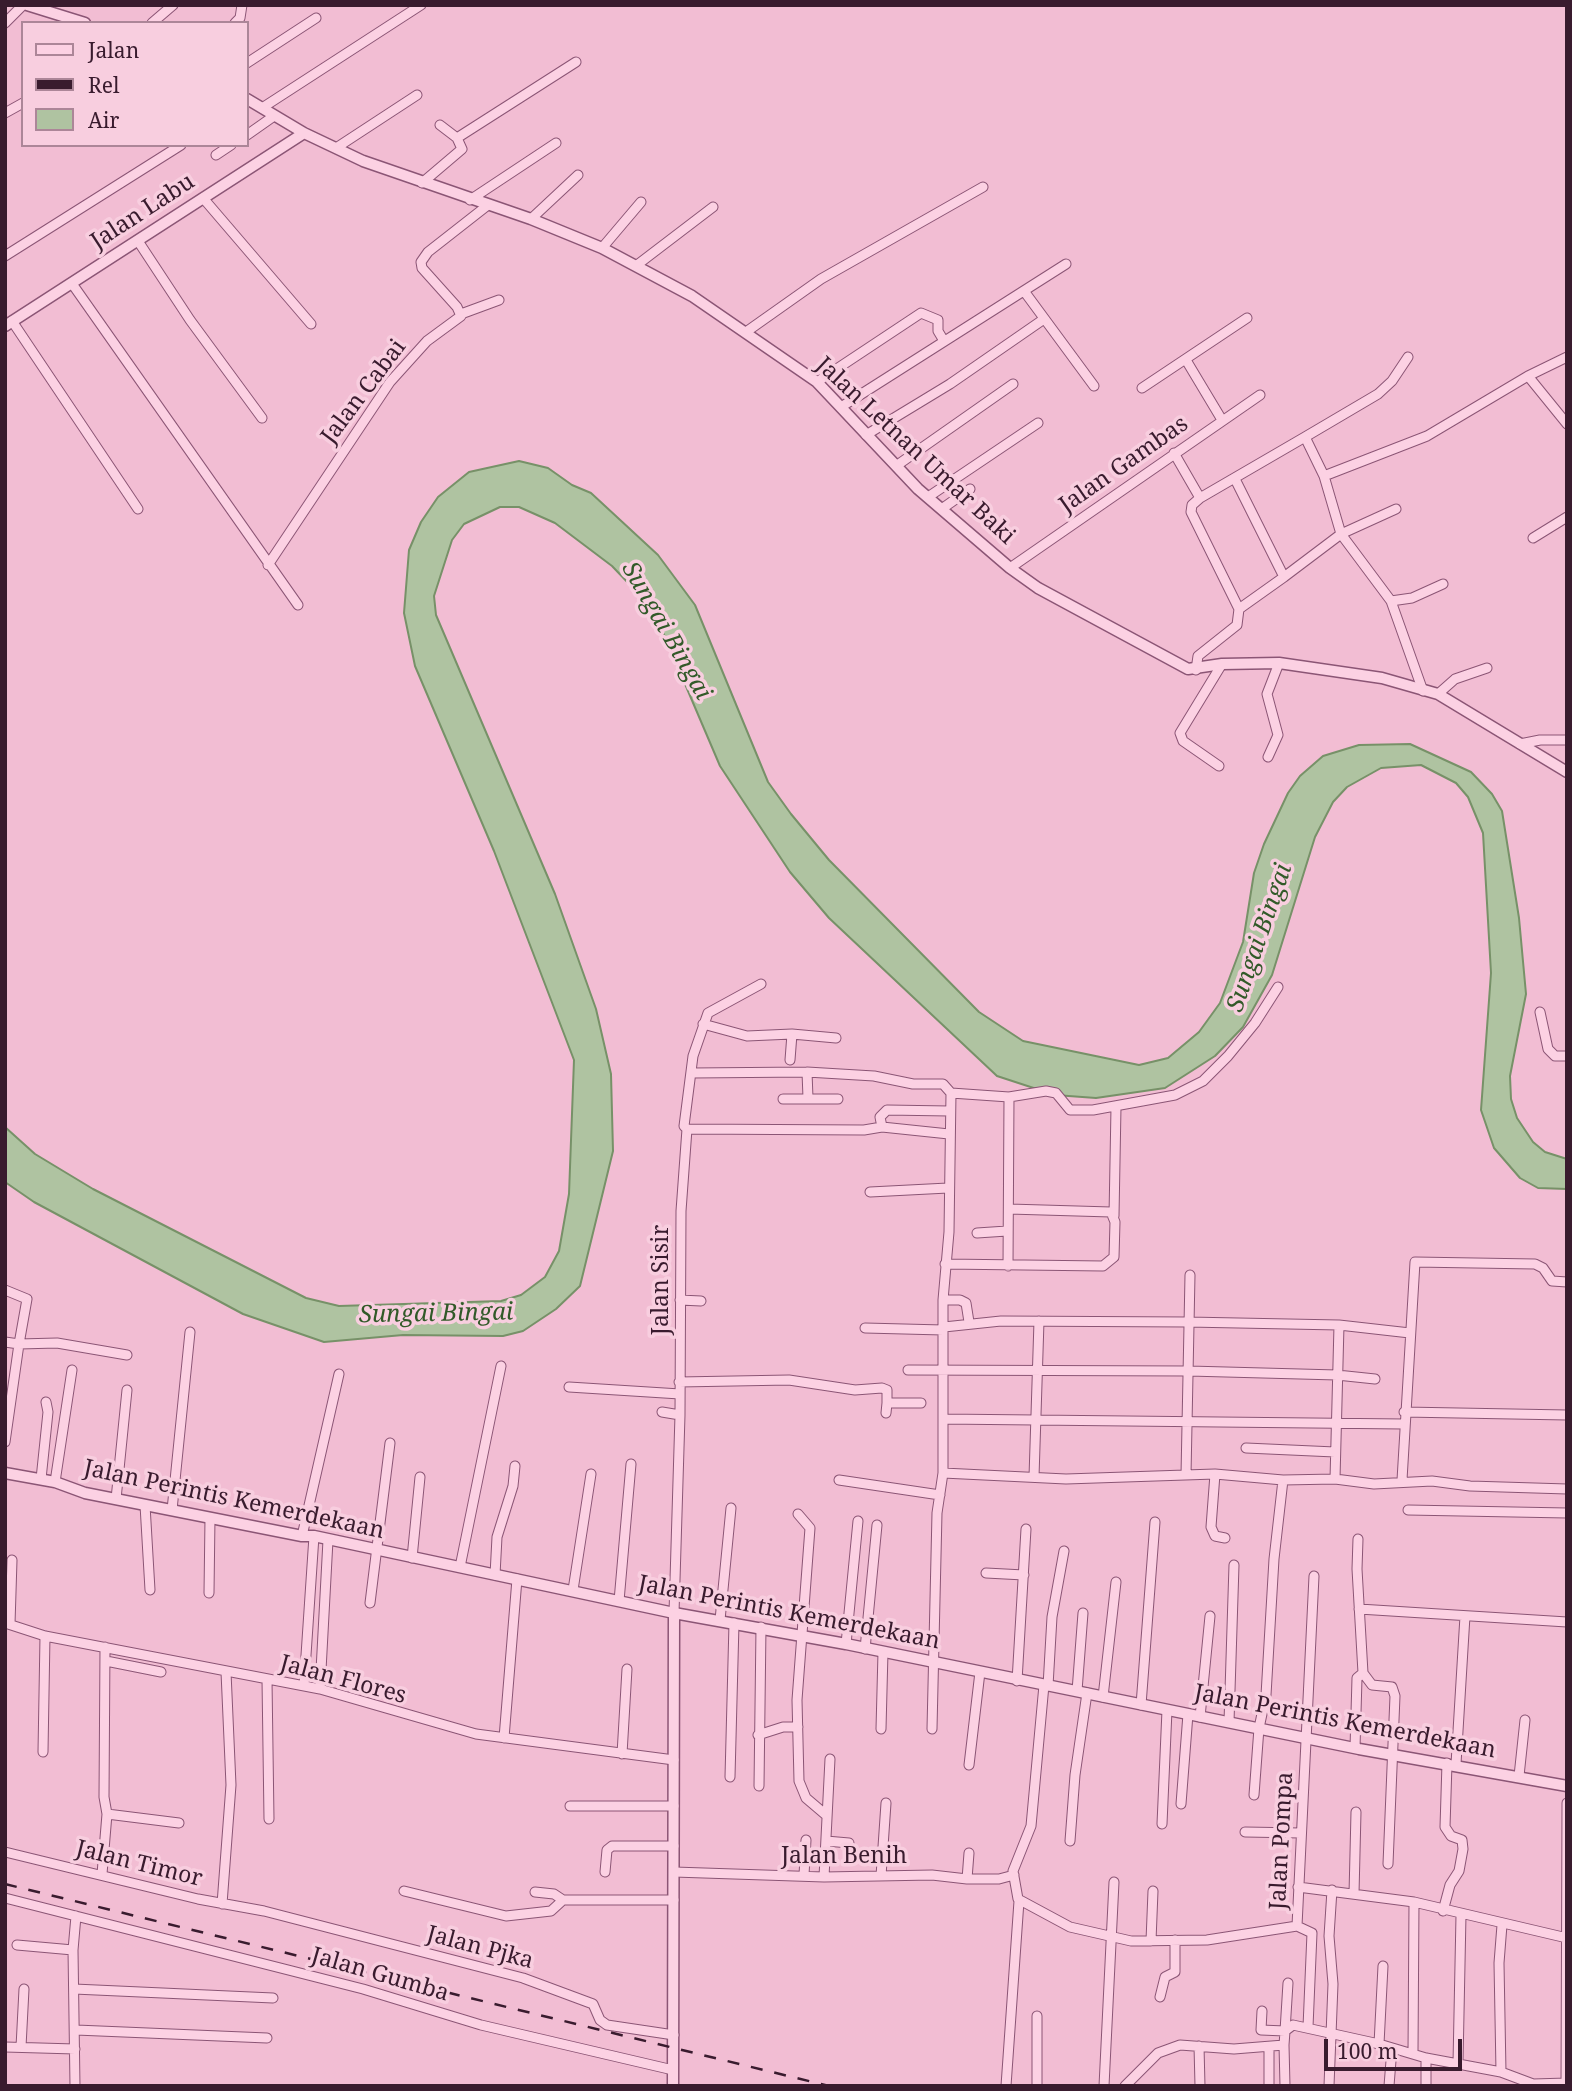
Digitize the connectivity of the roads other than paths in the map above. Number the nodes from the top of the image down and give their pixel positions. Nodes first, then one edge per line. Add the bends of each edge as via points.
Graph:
1 (25, 5) edge
2 (173, 5) edge
3 (421, 5) edge
4 (316, 18) dead end
5 (78, 21) edge
6 (154, 21) edge
7 (5, 23) edge
8 (248, 62) edge
9 (576, 62) dead end
10 (417, 95) dead end
11 (248, 101) edge
12 (21, 104) edge
13 (262, 108) junction
14 (5, 113) edge
15 (274, 116) junction
16 (440, 125) dead end
17 (304, 133) junction
18 (248, 134) edge
19 (457, 138) junction
20 (556, 143) dead end
21 (178, 147) edge
22 (228, 147) edge
23 (336, 148) junction
24 (216, 155) dead end
25 (578, 176) dead end
26 (422, 183) junction
27 (983, 187) dead end
28 (203, 198) junction
29 (470, 200) junction
30 (641, 202) dead end
31 (488, 205) junction
32 (713, 207) dead end
33 (531, 219) junction
34 (138, 241) junction
35 (602, 248) junction
36 (5, 256) edge
37 (1066, 264) dead end
38 (637, 265) junction
39 (73, 285) junction
40 (1024, 291) junction
41 (499, 300) dead end
42 (461, 314) junction
43 (1247, 318) dead end
44 (1044, 319) junction
45 (9, 323) edge
46 (312, 324) dead end
47 (746, 332) junction
48 (944, 341) junction
49 (1408, 357) dead end
50 (1567, 357) edge
51 (1186, 360) junction
52 (1528, 376) junction
53 (817, 382) junction
54 (1013, 384) dead end
55 (1094, 386) dead end
56 (1142, 388) dead end
57 (1260, 395) dead end
58 (841, 407) junction
59 (262, 418) dead end
60 (1222, 420) junction
61 (1038, 423) dead end
62 (1567, 424) edge
63 (866, 435) junction
64 (1305, 437) junction
65 (1174, 453) junction
66 (897, 466) junction
67 (1324, 476) junction
68 (1235, 479) junction
69 (970, 489) dead end
70 (928, 498) junction
71 (1200, 498) junction
72 (943, 508) junction
73 (138, 509) dead end
74 (1396, 509) dead end
75 (1567, 517) edge
76 (1341, 534) junction
77 (1533, 538) dead end
78 (268, 565) junction
79 (1010, 568) junction
80 (1284, 577) junction
81 (1443, 584) dead end
82 (1391, 601) junction
83 (298, 605) dead end
84 (1239, 609) junction
85 (1279, 663) junction
86 (1222, 664) junction
87 (1487, 668) dead end
88 (1196, 670) junction
89 (1423, 691) junction
90 (1438, 694) junction
91 (1567, 740) edge
92 (1520, 744) junction
93 (1268, 757) dead end
94 (1219, 765) dead end
95 (1567, 772) edge
96 (761, 984) dead end
97 (1278, 987) dead end
98 (1540, 1012) dead end
99 (703, 1024) junction
100 (792, 1034) junction
101 (836, 1038) dead end
102 (1567, 1056) edge
103 (790, 1060) dead end
104 (807, 1072) junction
105 (692, 1073) junction
106 (951, 1093) junction
107 (1009, 1097) junction
108 (808, 1098) junction
109 (783, 1099) dead end
110 (838, 1099) dead end
111 (1116, 1107) junction
112 (949, 1111) junction
113 (882, 1127) junction
114 (687, 1129) junction
115 (949, 1134) junction
116 (948, 1188) junction
117 (870, 1192) dead end
118 (1009, 1209) junction
119 (1114, 1216) junction
120 (1007, 1231) junction
121 (977, 1233) dead end
122 (945, 1264) junction
123 (1008, 1266) junction
124 (1190, 1275) dead end
125 (1567, 1282) edge
126 (5, 1290) edge
127 (680, 1300) junction
128 (943, 1300) junction
129 (701, 1301) dead end
130 (1039, 1321) junction
131 (969, 1322) junction
132 (1188, 1322) junction
133 (1339, 1325) junction
134 (865, 1328) dead end
135 (943, 1328) junction
136 (190, 1332) dead end
137 (1410, 1333) junction
138 (5, 1342) edge
139 (19, 1344) junction
140 (127, 1355) dead end
141 (501, 1366) dead end
142 (72, 1370) dead end
143 (908, 1370) dead end
144 (943, 1371) junction
145 (1189, 1371) junction
146 (1038, 1372) junction
147 (339, 1374) dead end
148 (1338, 1375) junction
149 (1375, 1379) dead end
150 (679, 1382) junction
151 (569, 1387) dead end
152 (127, 1390) dead end
153 (680, 1394) junction
154 (46, 1402) dead end
155 (921, 1403) dead end
156 (662, 1412) dead end
157 (1404, 1412) junction
158 (680, 1415) junction
159 (1567, 1415) edge
160 (943, 1419) junction
161 (1037, 1420) junction
162 (1336, 1422) junction
163 (1189, 1423) junction
164 (1404, 1424) junction
165 (5, 1442) edge
166 (390, 1443) dead end
167 (1246, 1448) dead end
168 (1335, 1452) junction
169 (631, 1464) dead end
170 (515, 1466) dead end
171 (5, 1473) edge
172 (943, 1473) junction
173 (1215, 1474) junction
174 (592, 1475) dead end
175 (1186, 1475) junction
176 (420, 1477) dead end
177 (1034, 1477) junction
178 (41, 1479) junction
179 (1335, 1479) junction
180 (839, 1480) dead end
181 (1283, 1480) junction
182 (1402, 1480) junction
183 (55, 1482) junction
184 (1567, 1489) edge
185 (940, 1495) junction
186 (116, 1499) junction
187 (145, 1505) junction
188 (730, 1508) dead end
189 (172, 1510) junction
190 (1408, 1510) dead end
191 (1567, 1513) edge
192 (798, 1514) dead end
193 (210, 1518) junction
194 (858, 1521) dead end
195 (1155, 1522) dead end
196 (877, 1525) dead end
197 (1026, 1529) dead end
198 (308, 1536) junction
199 (1225, 1538) dead end
200 (1358, 1539) dead end
201 (328, 1540) junction
202 (1065, 1551) dead end
203 (379, 1552) junction
204 (412, 1558) junction
205 (12, 1560) dead end
206 (1234, 1565) dead end
207 (460, 1567) junction
208 (986, 1573) dead end
209 (495, 1575) junction
210 (1024, 1575) junction
211 (1314, 1576) dead end
212 (517, 1579) junction
213 (1116, 1582) dead end
214 (150, 1590) dead end
215 (573, 1590) junction
216 (209, 1593) dead end
217 (619, 1601) junction
218 (370, 1603) dead end
219 (1359, 1609) junction
220 (674, 1613) junction
221 (1083, 1613) dead end
222 (1210, 1616) dead end
223 (1465, 1616) junction
224 (720, 1620) junction
225 (1567, 1622) edge
226 (8, 1623) edge
227 (734, 1623) junction
228 (761, 1628) junction
229 (46, 1636) junction
230 (801, 1636) junction
231 (846, 1644) junction
232 (105, 1647) junction
233 (865, 1649) junction
234 (883, 1652) junction
235 (106, 1661) junction
236 (935, 1664) junction
237 (627, 1668) dead end
238 (161, 1672) dead end
239 (226, 1672) junction
240 (980, 1672) junction
241 (1363, 1673) junction
242 (267, 1680) junction
243 (1017, 1681) junction
244 (304, 1685) junction
245 (1046, 1686) junction
246 (320, 1689) junction
247 (1082, 1692) junction
248 (1103, 1697) junction
249 (1141, 1705) junction
250 (1167, 1710) junction
251 (1188, 1714) junction
252 (1200, 1717) junction
253 (1525, 1720) dead end
254 (1229, 1722) junction
255 (798, 1727) junction
256 (1259, 1728) junction
257 (881, 1729) dead end
258 (932, 1729) dead end
259 (758, 1735) junction
260 (1306, 1737) junction
261 (504, 1738) junction
262 (1355, 1748) junction
263 (43, 1752) dead end
264 (622, 1754) junction
265 (1393, 1755) junction
266 (830, 1759) dead end
267 (674, 1760) junction
268 (1452, 1764) junction
269 (969, 1765) dead end
270 (1519, 1776) junction
271 (730, 1777) dead end
272 (759, 1786) dead end
273 (1567, 1786) edge
274 (1254, 1795) dead end
275 (886, 1803) dead end
276 (1567, 1803) edge
277 (1181, 1804) dead end
278 (570, 1806) dead end
279 (674, 1806) junction
280 (1356, 1812) dead end
281 (107, 1814) junction
282 (826, 1815) junction
283 (269, 1819) dead end
284 (179, 1824) dead end
285 (1163, 1824) dead end
286 (1245, 1832) dead end
287 (1301, 1833) junction
288 (806, 1840) dead end
289 (826, 1841) junction
290 (1070, 1841) dead end
291 (849, 1843) dead end
292 (674, 1846) junction
293 (5, 1852) edge
294 (969, 1853) dead end
295 (1388, 1864) dead end
296 (605, 1871) dead end
297 (674, 1872) junction
298 (102, 1874) junction
299 (804, 1875) junction
300 (1014, 1875) junction
301 (881, 1876) junction
302 (824, 1877) junction
303 (967, 1879) junction
304 (1114, 1882) dead end
305 (1298, 1887) junction
306 (1332, 1890) junction
307 (404, 1891) dead end
308 (1153, 1891) dead end
309 (536, 1892) dead end
310 (1354, 1894) junction
311 (5, 1898) edge
312 (563, 1900) junction
313 (674, 1900) junction
314 (1019, 1901) junction
315 (1414, 1902) junction
316 (222, 1904) junction
317 (264, 1910) joint
318 (1443, 1911) junction
319 (1461, 1915) junction
320 (76, 1916) junction
321 (1502, 1925) junction
322 (1297, 1926) junction
323 (1112, 1934) junction
324 (1566, 1937) edge
325 (1175, 1940) junction
326 (1151, 1941) junction
327 (17, 1945) dead end
328 (73, 1951) junction
329 (1383, 1966) dead end
330 (1288, 1983) dead end
331 (24, 1989) dead end
332 (74, 1989) junction
333 (1160, 1997) dead end
334 (273, 1998) dead end
335 (1262, 2011) dead end
336 (1037, 2016) dead end
337 (1307, 2027) junction
338 (76, 2030) junction
339 (1285, 2031) junction
340 (1330, 2032) junction
341 (674, 2035) junction
342 (267, 2038) dead end
343 (1379, 2044) junction
344 (1284, 2045) junction
345 (1199, 2046) junction
346 (5, 2047) edge
347 (20, 2047) junction
348 (1269, 2047) junction
349 (1392, 2048) junction
350 (75, 2049) junction
351 (1413, 2053) junction
352 (1426, 2059) junction
353 (1458, 2063) junction
354 (673, 2070) junction
355 (1501, 2072) junction
356 (1566, 2084) edge
357 (75, 2086) edge
358 (673, 2086) edge
359 (1006, 2086) edge
360 (1037, 2086) edge
361 (1104, 2086) edge
362 (1125, 2086) edge
363 (1200, 2086) edge
364 (1269, 2086) edge
365 (1285, 2086) edge
366 (1329, 2086) edge
367 (1389, 2086) edge
368 (1426, 2086) edge

1 - 5 street
1 - 7 street
2 - 6 street
3 - 13 street
4 - 8 street
9 - 19 street
10 - 23 street
11 - 13 street, Jalan Letnan Umar Baki
12 - 14 street
13 - 15 street, Jalan Letnan Umar Baki
15 - 17 street, Jalan Letnan Umar Baki
15 - 18 street
16 - 19 street
17 - 23 street, Jalan Letnan Umar Baki
17 - 28 street, Jalan Labu
19 - 26 street via 460,153
20 - 29 street
21 - 36 street
22 - 24 street
23 - 26 street, Jalan Letnan Umar Baki
25 - 33 street
26 - 29 street, Jalan Letnan Umar Baki
27 - 47 street via 821,279
28 - 34 street, Jalan Labu
28 - 46 street
29 - 31 street, Jalan Letnan Umar Baki
30 - 35 street
31 - 33 street, Jalan Letnan Umar Baki
31 - 42 street via 421,262
32 - 38 street
33 - 35 street, Jalan Letnan Umar Baki
34 - 39 street, Jalan Labu
34 - 59 street
35 - 38 street, Jalan Letnan Umar Baki
37 - 40 street
38 - 47 street, Jalan Letnan Umar Baki
39 - 45 street, Jalan Labu
39 - 78 street
40 - 44 street
40 - 48 street
41 - 42 street, Jalan Cabai
42 - 78 street, Jalan Cabai via 427,341 390,382
43 - 51 street
44 - 55 street
44 - 63 street
45 - 73 street
47 - 53 street, Jalan Letnan Umar Baki
48 - 53 street via 937,320 921,313
48 - 58 street
49 - 64 street via 1378,394
50 - 52 street
51 - 56 street
51 - 60 street
52 - 62 street
52 - 67 street via 1427,436
53 - 58 street, Jalan Letnan Umar Baki
54 - 66 street
57 - 60 street, Jalan Gambas
58 - 63 street, Jalan Letnan Umar Baki
60 - 65 street, Jalan Gambas
61 - 70 street
63 - 66 street, Jalan Letnan Umar Baki
64 - 67 street
64 - 68 street
65 - 71 street
65 - 79 street, Jalan Gambas
66 - 70 street, Jalan Letnan Umar Baki
67 - 76 street
68 - 71 street
68 - 80 street
69 - 72 street
70 - 72 street, Jalan Letnan Umar Baki
71 - 84 street via 1191,512
72 - 79 street, Jalan Letnan Umar Baki
74 - 76 street
75 - 77 street
76 - 80 street
76 - 82 street
78 - 83 street
79 - 88 street, Jalan Letnan Umar Baki via 1095,619 1188,670
80 - 84 street
81 - 82 street via 1412,598
82 - 89 street
84 - 88 street via 1237,625 1198,656
85 - 86 street
85 - 89 street via 1365,674
85 - 93 street via 1267,694 1278,735
86 - 88 street
86 - 94 street via 1181,733 1183,741
87 - 90 street via 1455,679
89 - 90 street
90 - 92 street
91 - 92 street
92 - 95 street
96 - 99 street, Jalan Sisir via 716,1006
97 - 111 street via 1255,1023 1203,1081 1175,1095
98 - 102 street via 1548,1049 1555,1056
99 - 100 street via 747,1036
99 - 105 street, Jalan Sisir
100 - 101 street
100 - 103 street
104 - 105 street
104 - 106 street via 943,1084
104 - 108 street
105 - 114 street, Jalan Sisir
106 - 107 street
106 - 112 street
107 - 111 street via 1046,1091 1056,1093 1070,1110
107 - 118 street
108 - 109 street
108 - 110 street
111 - 119 street
112 - 113 street via 887,1110 880,1117
112 - 115 street
113 - 114 street
113 - 115 street
114 - 127 street, Jalan Sisir
115 - 116 street
116 - 117 street
116 - 122 street
118 - 119 street via 1106,1210
118 - 120 street
119 - 123 street via 1114,1257 1108,1265
120 - 121 street
120 - 123 street
122 - 123 street
122 - 128 street
124 - 132 street
125 - 137 street via 1552,1281 1535,1264 1415,1262
126 - 139 street via 27,1300
127 - 129 street
127 - 150 street, Jalan Sisir
128 - 131 street via 966,1303
128 - 135 street
130 - 131 street
130 - 132 street
130 - 146 street
131 - 135 street
132 - 133 street
132 - 145 street
133 - 137 street
133 - 148 street
134 - 135 street
135 - 144 street
136 - 189 street
137 - 157 street
138 - 139 street
139 - 140 street via 57,1343
139 - 165 street
141 - 207 street
142 - 183 street
143 - 144 street
144 - 146 street
144 - 160 street
145 - 146 street
145 - 148 street
145 - 163 street
146 - 161 street
147 - 198 street
148 - 149 street
148 - 162 street
150 - 153 street, Jalan Sisir
150 - 155 street via 789,1380 855,1390 882,1388 887,1390 887,1408
151 - 153 street
152 - 186 street
153 - 158 street, Jalan Sisir
154 - 178 street
156 - 158 street
157 - 159 street
157 - 164 street
158 - 220 street, Jalan Sisir
160 - 161 street
160 - 172 street
161 - 163 street
161 - 177 street
162 - 163 street
162 - 164 street
162 - 168 street
163 - 175 street
164 - 182 street
166 - 203 street
167 - 168 street
168 - 179 street
169 - 217 street
170 - 209 street via 497,1537
171 - 178 street, Jalan Perintis Kemerdekaan
172 - 177 street
172 - 185 street
173 - 175 street
173 - 181 street
173 - 199 street via 1212,1532
174 - 215 street
175 - 177 street
176 - 204 street
178 - 183 street, Jalan Perintis Kemerdekaan
179 - 181 street
179 - 182 street via 1374,1484
180 - 185 street
181 - 256 street via 1273,1559 1266,1695
182 - 184 street
183 - 186 street, Jalan Perintis Kemerdekaan
185 - 236 street
186 - 187 street, Jalan Perintis Kemerdekaan
187 - 189 street, Jalan Perintis Kemerdekaan
187 - 214 street
188 - 224 street
189 - 193 street, Jalan Perintis Kemerdekaan
190 - 191 street
192 - 230 street via 810,1528
193 - 198 street, Jalan Perintis Kemerdekaan
193 - 216 street
194 - 231 street
195 - 249 street
196 - 233 street
197 - 210 street
198 - 201 street, Jalan Perintis Kemerdekaan
198 - 244 street
200 - 219 street
201 - 203 street, Jalan Perintis Kemerdekaan
201 - 246 street
202 - 245 street via 1052,1617
203 - 204 street, Jalan Perintis Kemerdekaan
203 - 218 street
204 - 207 street, Jalan Perintis Kemerdekaan
205 - 226 street
206 - 254 street
207 - 209 street, Jalan Perintis Kemerdekaan
208 - 210 street
209 - 212 street, Jalan Perintis Kemerdekaan
210 - 243 street
211 - 260 street, Jalan Pompa
212 - 215 street, Jalan Perintis Kemerdekaan
212 - 261 street
213 - 248 street
215 - 217 street, Jalan Perintis Kemerdekaan
217 - 220 street, Jalan Perintis Kemerdekaan
219 - 223 street
219 - 241 street
220 - 224 street, Jalan Perintis Kemerdekaan
220 - 267 street
221 - 247 street
222 - 252 street
223 - 225 street
223 - 268 street
224 - 227 street, Jalan Perintis Kemerdekaan
226 - 229 street, Jalan Flores
227 - 228 street, Jalan Perintis Kemerdekaan
227 - 271 street
228 - 230 street, Jalan Perintis Kemerdekaan
228 - 259 street
229 - 232 street, Jalan Flores
229 - 263 street
230 - 231 street, Jalan Perintis Kemerdekaan
230 - 255 street
231 - 233 street, Jalan Perintis Kemerdekaan
232 - 235 street
232 - 239 street, Jalan Flores
233 - 234 street, Jalan Perintis Kemerdekaan
234 - 236 street, Jalan Perintis Kemerdekaan
234 - 257 street
235 - 238 street
235 - 281 street
236 - 240 street, Jalan Perintis Kemerdekaan
236 - 258 street
237 - 264 street
239 - 242 street, Jalan Flores
239 - 316 street via 231,1785
240 - 243 street, Jalan Perintis Kemerdekaan
240 - 269 street
241 - 262 street via 1357,1678
241 - 265 street via 1372,1685 1395,1691
242 - 244 street, Jalan Flores
242 - 283 street
243 - 245 street, Jalan Perintis Kemerdekaan
244 - 246 street, Jalan Flores
245 - 247 street, Jalan Perintis Kemerdekaan
245 - 300 street via 1031,1826
246 - 261 street, Jalan Flores via 413,1718
247 - 248 street, Jalan Perintis Kemerdekaan
247 - 290 street
248 - 249 street, Jalan Perintis Kemerdekaan
249 - 250 street, Jalan Perintis Kemerdekaan
250 - 251 street, Jalan Perintis Kemerdekaan
250 - 285 street
251 - 252 street, Jalan Perintis Kemerdekaan
251 - 277 street
252 - 254 street, Jalan Perintis Kemerdekaan
253 - 270 street
254 - 256 street, Jalan Perintis Kemerdekaan
255 - 259 street
255 - 282 street via 801,1790
256 - 260 street, Jalan Perintis Kemerdekaan
256 - 274 street
259 - 272 street
260 - 262 street, Jalan Perintis Kemerdekaan
260 - 287 street, Jalan Pompa
261 - 264 street, Jalan Flores
262 - 265 street, Jalan Perintis Kemerdekaan
264 - 267 street, Jalan Flores
265 - 268 street, Jalan Perintis Kemerdekaan
265 - 295 street
266 - 282 street
267 - 279 street
268 - 270 street, Jalan Perintis Kemerdekaan
268 - 318 street via 1445,1827 1451,1836 1462,1840 1463,1849 1460,1871 1448,1889
270 - 273 street, Jalan Perintis Kemerdekaan
275 - 301 street
276 - 324 street
278 - 279 street
279 - 292 street
280 - 310 street
281 - 284 street
281 - 298 street
282 - 289 street
286 - 287 street
287 - 305 street, Jalan Pompa
288 - 299 street
289 - 291 street
289 - 302 street
292 - 296 street via 612,1846 607,1850
292 - 297 street
293 - 298 street, Jalan Timor
294 - 303 street
297 - 299 street, Jalan Benih
297 - 313 street
298 - 316 street, Jalan Timor
299 - 302 street, Jalan Benih
300 - 303 street, Jalan Benih
300 - 314 street
301 - 302 street, Jalan Benih
301 - 303 street, Jalan Benih
304 - 323 street
305 - 306 street
305 - 322 street, Jalan Pompa
306 - 310 street
306 - 340 street
307 - 312 street via 506,1916 551,1910
308 - 326 street
309 - 312 street
310 - 315 street
311 - 320 street, Jalan Gumba
312 - 313 street
313 - 341 street
314 - 323 street, Jalan Pompa via 1070,1927
314 - 359 street
315 - 318 street
315 - 351 street
316 - 317 street, Jalan Timor
317 - 341 street, Jalan Pjka via 523,1978 593,2004 607,2025
318 - 319 street
319 - 321 street
319 - 353 street
320 - 328 street
320 - 354 street, Jalan Gumba via 363,1989 481,2025
321 - 324 street
321 - 355 street
322 - 325 street, Jalan Pompa via 1228,1938
322 - 337 street via 1312,1933
323 - 326 street, Jalan Pompa via 1130,1941
323 - 361 street
324 - 356 street
325 - 326 street, Jalan Pompa
325 - 333 street via 1175,1972 1165,1977
327 - 328 street
328 - 332 street
329 - 343 street
330 - 339 street
331 - 347 street
332 - 334 street
332 - 338 street
335 - 339 street via 1261,2030
336 - 360 street
337 - 339 street via 1293,2025
337 - 340 street
338 - 342 street
338 - 350 street
339 - 344 street
340 - 343 street
340 - 366 street
341 - 354 street
343 - 349 street
344 - 348 street
344 - 365 street
345 - 348 street
345 - 362 street via 1180,2045 1158,2053
345 - 363 street
346 - 347 street
347 - 350 street
348 - 364 street
349 - 351 street
349 - 367 street
350 - 357 street
351 - 352 street
352 - 353 street
352 - 368 street
353 - 355 street
354 - 358 street
355 - 356 street via 1534,2084

